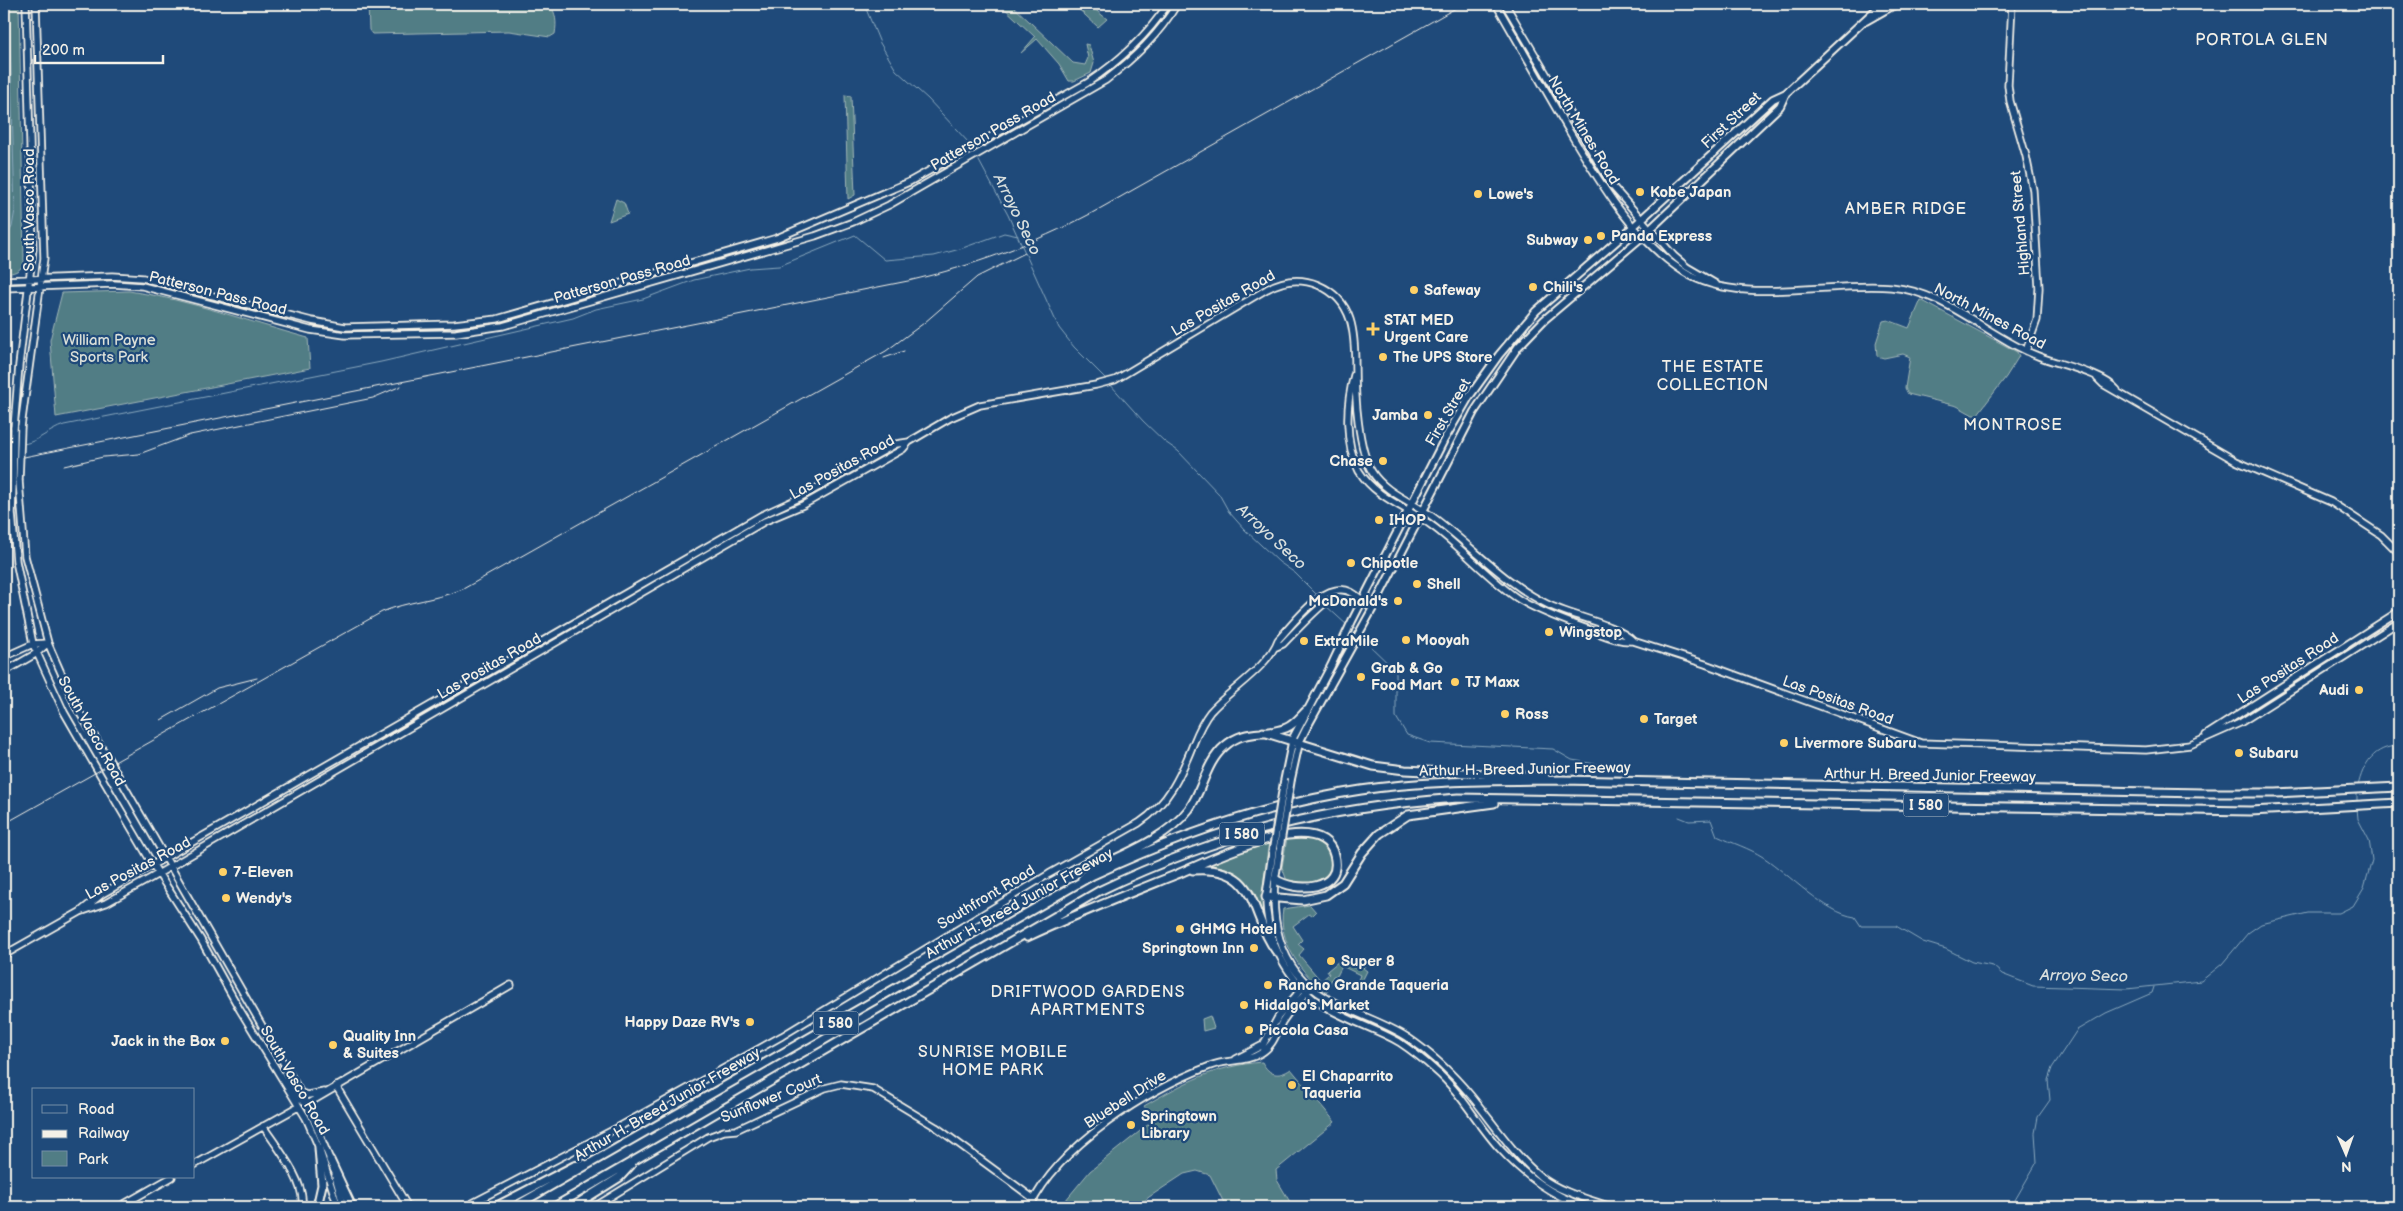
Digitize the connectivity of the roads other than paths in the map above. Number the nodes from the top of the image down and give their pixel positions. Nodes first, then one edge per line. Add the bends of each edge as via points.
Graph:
1 (26, 4) edge
2 (36, 4) edge
3 (1168, 4) edge
4 (1177, 4) edge
5 (1496, 4) edge
6 (1505, 4) edge
7 (1882, 4) edge
8 (1896, 4) edge
9 (2012, 4) edge
10 (1854, 28) junction
11 (1786, 93) junction
12 (1641, 219) junction
13 (1634, 226) junction
14 (1650, 229) junction
15 (1643, 236) junction
16 (42, 278) junction
17 (31, 279) junction
18 (4, 280) edge
19 (1719, 285) junction
20 (30, 287) junction
21 (41, 287) junction
22 (4, 288) edge
23 (2026, 351) junction
24 (1355, 370) junction
25 (18, 427) junction
26 (909, 442) junction
27 (16, 482) junction
28 (1413, 503) junction
29 (1409, 510) junction
30 (1421, 513) junction
31 (2399, 553) edge
32 (1361, 602) junction
33 (1373, 608) junction
34 (2399, 611) edge
35 (2399, 622) edge
36 (1633, 641) junction
37 (48, 643) junction
38 (33, 644) junction
39 (1276, 647) junction
40 (37, 653) junction
41 (4, 658) edge
42 (4, 672) edge
43 (1306, 711) junction
44 (1263, 732) junction
45 (1296, 742) junction
46 (2190, 745) junction
47 (342, 756) junction
48 (322, 778) junction
49 (1562, 780) junction
50 (1287, 781) junction
51 (2399, 786) edge
52 (1514, 800) junction
53 (2399, 803) edge
54 (165, 858) junction
55 (153, 865) junction
56 (170, 866) junction
57 (1188, 870) junction
58 (158, 873) junction
59 (1275, 879) junction
60 (1080, 882) junction
61 (1266, 897) junction
62 (1274, 898) junction
63 (80, 912) junction
64 (1276, 951) junction
65 (994, 952) junction
66 (4, 955) edge
67 (511, 985) dead end
68 (1306, 988) junction
69 (281, 1077) junction
70 (336, 1086) junction
71 (324, 1092) junction
72 (301, 1093) junction
73 (307, 1104) junction
74 (298, 1107) junction
75 (311, 1113) junction
76 (263, 1126) junction
77 (319, 1148) junction
78 (330, 1160) junction
79 (634, 1161) junction
80 (591, 1162) junction
81 (195, 1164) edge
82 (170, 1178) edge
83 (1034, 1199) junction
84 (119, 1207) edge
85 (302, 1207) edge
86 (317, 1207) edge
87 (338, 1207) edge
88 (344, 1207) edge
89 (352, 1207) edge
90 (408, 1207) edge
91 (465, 1207) edge
92 (495, 1207) edge
93 (514, 1207) edge
94 (554, 1207) edge
95 (572, 1207) edge
96 (594, 1207) edge
97 (1030, 1207) edge
98 (1586, 1207) edge
99 (1611, 1207) edge

1 - 17 main road, South Vasco Road via 33,238
2 - 16 main road, South Vasco Road via 44,248
3 - 16 main road, Patterson Pass Road via 1132,49 1087,83 882,195 776,238 510,316 482,322 416,326 336,326 148,279 118,276
4 - 21 main road, Patterson Pass Road via 1166,24 1137,55 1106,80 889,204 834,229 511,324 471,332 336,334 142,286
5 - 13 main road, North Mines Road via 1604,190
6 - 12 main road, North Mines Road via 1613,186
7 - 10 main road, First Street
8 - 10 main road
9 - 23 main road, Highland Street via 2008,85 2033,190 2038,288 2037,320
10 - 11 main road, First Street
11 - 12 main road, First Street via 1773,98
11 - 14 main road, First Street via 1780,106
12 - 13 main road, First Street
12 - 14 main road, North Mines Road
13 - 15 main road, North Mines Road
13 - 28 main road, First Street via 1536,311 1499,355 1458,417
14 - 15 main road, First Street
14 - 19 main road, North Mines Road via 1687,268
15 - 19 main road, North Mines Road via 1685,273 1705,283
15 - 30 main road, First Street via 1544,320 1518,347 1474,412
16 - 17 main road, Patterson Pass Road
16 - 21 main road, South Vasco Road
17 - 18 main road, Patterson Pass Road
17 - 20 main road, South Vasco Road
19 - 23 main road, North Mines Road via 1742,290 1876,286 1906,289 1950,307
20 - 21 main road, Patterson Pass Road
20 - 22 main road, Patterson Pass Road
20 - 25 main road, South Vasco Road via 19,365
21 - 25 main road, South Vasco Road
23 - 31 main road, North Mines Road via 2097,378 2236,461 2331,502 2381,535
24 - 26 main road, Las Positas Road via 1353,326 1346,308 1324,288 1314,283 1291,280 1267,289 1122,376 1096,385 980,405 949,418
24 - 28 main road, Las Positas Road via 1362,452 1379,481
24 - 29 main road, Las Positas Road via 1348,403 1353,457 1361,474 1375,490
25 - 27 main road, South Vasco Road, bridge
26 - 47 main road, Las Positas Road via 896,444 762,515
26 - 48 main road, Las Positas Road via 903,449 803,505 765,521
27 - 37 main road, South Vasco Road via 25,556
27 - 38 main road, South Vasco Road via 12,513 16,561
28 - 29 main road, First Street
28 - 30 main road, Las Positas Road
29 - 30 main road, Las Positas Road
29 - 32 main road, First Street
30 - 33 main road, First Street
30 - 36 main road, Las Positas Road via 1473,548 1535,598 1626,634
30 - 36 main road, Las Positas Road via 1499,584 1525,602 1548,614 1624,642
32 - 33 main road, Southfront Road
32 - 39 main road, Southfront Road via 1339,597 1329,599
32 - 39 main road, Southfront Road via 1353,593 1344,590 1324,593 1278,640
32 - 43 main road, First Street
33 - 45 main road, First Street
34 - 46 main road, Las Positas Road
35 - 46 main road, Las Positas Road via 2240,723
36 - 46 main road, Las Positas Road via 1921,743 2146,750
37 - 38 main road
37 - 40 main road
37 - 54 main road, South Vasco Road via 76,707
38 - 40 main road, South Vasco Road
38 - 41 main road
39 - 91 main road, Southfront Road via 1207,716 1170,795 1153,814 782,1036 617,1128
40 - 42 main road
40 - 55 main road, South Vasco Road via 64,712
43 - 44 highway via 1287,728
43 - 45 main road, First Street
44 - 45 highway
44 - 60 highway via 1244,734 1218,753 1189,808 1173,826 1089,871
45 - 49 highway via 1373,766 1538,775
45 - 50 main road, First Street
47 - 48 main road via 343,761 325,772
47 - 54 main road, Las Positas Road
48 - 56 main road, Las Positas Road
49 - 51 highway, Arthur H. Breed Junior Freeway / I 580 via 2115,792 2276,793
49 - 60 highway, Arthur H. Breed Junior Freeway / I 580 via 1459,781 1318,798 1197,832
50 - 59 main road, bridge
50 - 61 main road, bridge
52 - 53 highway, Arthur H. Breed Junior Freeway / I 580 via 2250,811
52 - 62 highway via 1408,815 1387,827 1371,842 1343,883 1335,889 1319,898
52 - 65 highway, Arthur H. Breed Junior Freeway / I 580 via 1458,798 1391,804 1322,814 1246,833 1135,874 1059,913
54 - 55 main road, Las Positas Road
54 - 56 main road, South Vasco Road
55 - 58 main road, South Vasco Road
55 - 63 main road, Las Positas Road via 102,894
56 - 58 main road, Las Positas Road
56 - 72 main road, South Vasco Road
57 - 59 highway via 1236,848 1270,838 1309,836 1324,840 1330,846 1334,854 1334,871 1323,884 1305,888 1288,886
57 - 64 highway via 1222,872 1242,884 1255,904
57 - 65 highway via 1090,908
58 - 63 main road, Las Positas Road via 106,903
58 - 69 main road, South Vasco Road
59 - 62 main road
60 - 80 highway, Arthur H. Breed Junior Freeway / I 580
61 - 62 highway
61 - 64 main road via 1269,927
62 - 68 main road via 1279,936
63 - 66 main road, Las Positas Road
64 - 68 main road
65 - 79 highway, Arthur H. Breed Junior Freeway / I 580
67 - 70 main road
68 - 83 main road, Bluebell Drive via 1278,1017 1263,1045 1232,1060 1189,1074 1118,1115 1079,1145
68 - 98 main road via 1327,1007 1400,1043 1429,1065 1464,1102 1500,1148 1540,1187
68 - 99 main road via 1407,1037 1471,1096 1506,1142 1542,1178
69 - 73 main road via 289,1083 298,1099
69 - 74 main road, South Vasco Road
70 - 71 main road
70 - 90 main road
71 - 72 main road
71 - 73 main road
72 - 73 main road, South Vasco Road
73 - 75 main road, South Vasco Road
74 - 75 main road
74 - 76 main road
74 - 77 main road, South Vasco Road
75 - 78 main road, South Vasco Road
76 - 81 main road
76 - 85 main road via 303,1192
77 - 86 highway via 322,1185
77 - 87 main road, South Vasco Road
78 - 88 main road, South Vasco Road
78 - 89 highway
79 - 94 highway, Arthur H. Breed Junior Freeway / I 580
79 - 95 highway via 620,1177
80 - 92 highway via 574,1166
80 - 93 highway, Arthur H. Breed Junior Freeway / I 580
82 - 84 main road
83 - 96 main road, Sunflower Court via 936,1127 894,1101 873,1089 841,1084 825,1088 736,1130 708,1137
83 - 97 main road, Bluebell Drive

